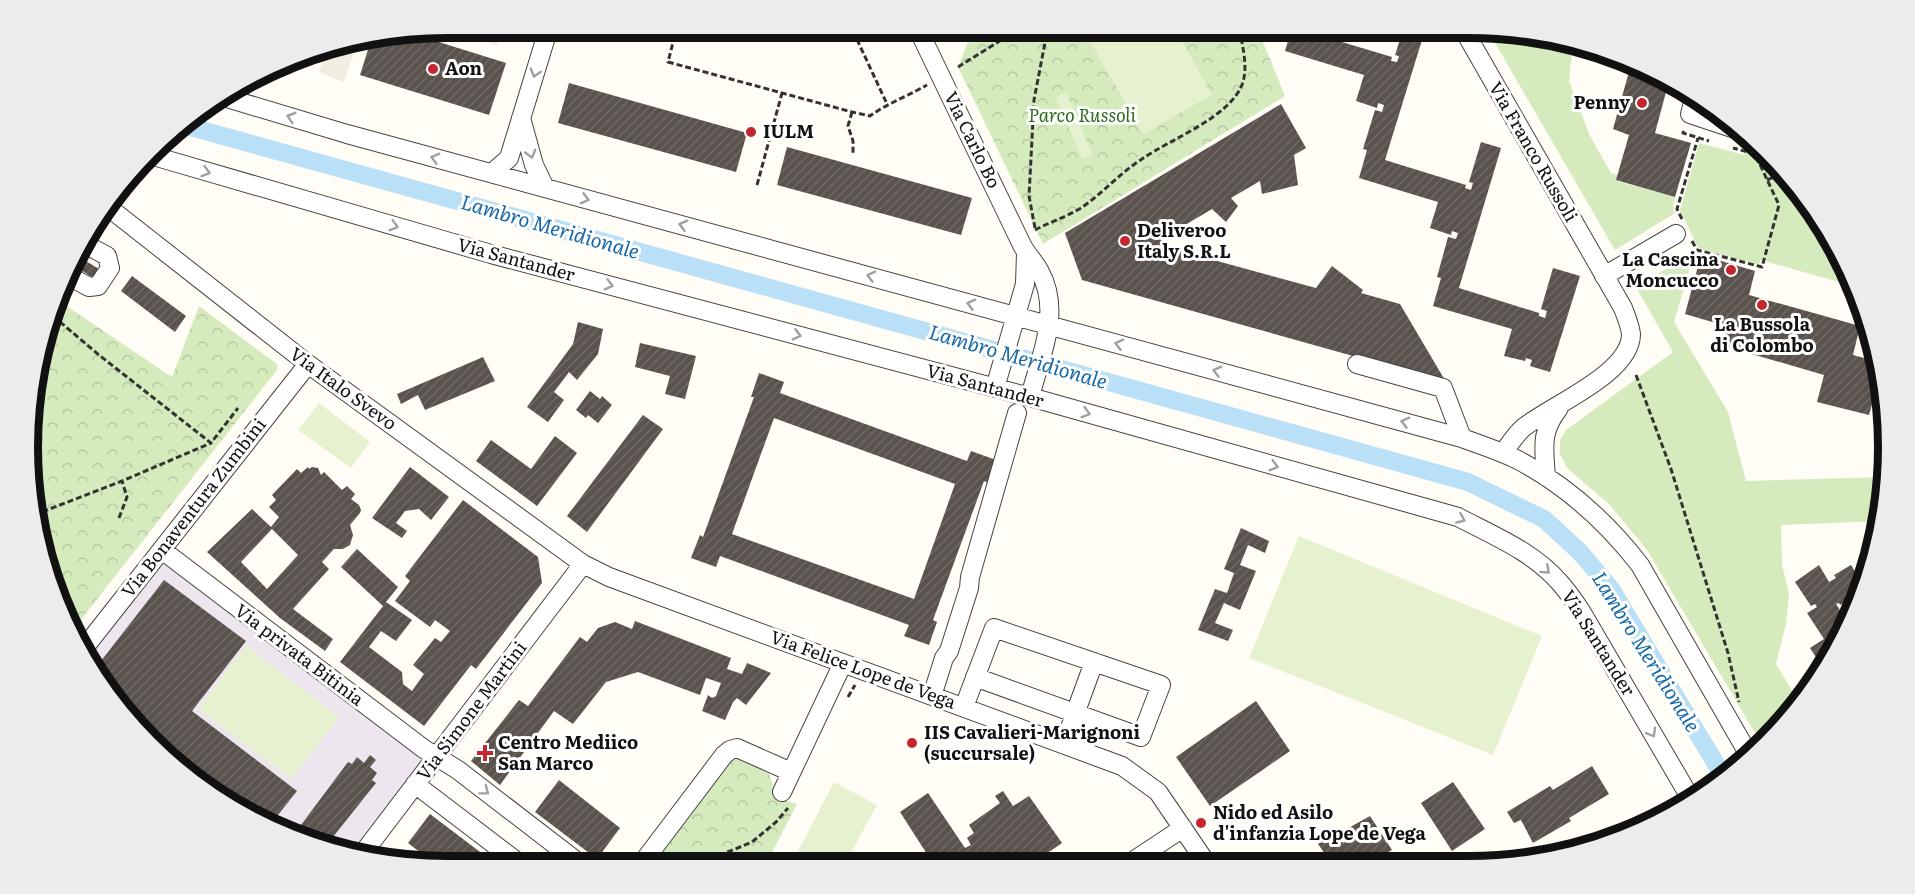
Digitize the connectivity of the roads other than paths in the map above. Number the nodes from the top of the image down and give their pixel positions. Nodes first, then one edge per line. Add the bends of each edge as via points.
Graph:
1 (546, 38) edge
2 (922, 38) edge
3 (1468, 38) edge
4 (231, 99) edge
5 (1692, 105) edge
6 (521, 118) junction
7 (1719, 124) edge
8 (157, 157) edge
9 (492, 173) junction
10 (545, 188) junction
11 (113, 211) edge
12 (1683, 231) road end
13 (90, 247) edge
14 (1026, 254) junction
15 (1605, 276) junction
16 (74, 279) edge
17 (1013, 322) junction
18 (1048, 331) junction
19 (308, 364) junction
20 (1357, 364) dead end
21 (996, 383) junction
22 (1031, 392) junction
23 (1560, 406) junction
24 (1017, 413) dead end
25 (1462, 438) junction
26 (1503, 453) junction
27 (1546, 477) junction
28 (162, 550) junction
29 (583, 564) junction
30 (88, 644) edge
31 (1094, 662) junction
32 (843, 663) junction
33 (975, 677) junction
34 (932, 696) junction
35 (964, 707) junction
36 (1076, 713) junction
37 (1065, 744) junction
38 (1745, 748) edge
39 (437, 757) junction
40 (791, 772) junction
41 (416, 784) junction
42 (782, 792) dead end
43 (1687, 793) edge
44 (1183, 828) junction
45 (366, 849) edge
46 (510, 856) edge
47 (570, 856) edge
48 (648, 856) edge
49 (1141, 856) edge
50 (1202, 856) edge

1 -> 6 street
2 - 14 street, Via Carlo Bo
3 - 15 street, Via Franco Russoli
9 -> 4 street
5 - 7 street via 1690,114
6 - 9 street via 508,160
6 -> 10 street
8 -> 21 street, Via Santander via 491,254
9 - 10 street
10 - 17 street
11 - 19 street, Via Italo Svevo
12 - 15 street
13 - 16 street via 107,256 110,268 98,286 89,287
14 - 17 street, Via Carlo Bo via 1025,284
14 - 18 street, Via Carlo Bo via 1054,288
15 - 23 street, Via Franco Russoli via 1629,324 1629,346 1613,368
17 - 18 street
17 - 21 street, Via Carlo Bo
18 - 22 street, Via Carlo Bo
25 -> 18 street
19 - 28 street, Via Bonaventura Zumbini
19 - 29 street, Via Italo Svevo
20 - 25 street via 1443,388
21 - 22 street, Via Santander
22 -> 43 street, Via Santander via 1458,517 1510,543 1560,583 1581,610
23 - 26 street, Via Franco Russoli via 1522,429
23 - 27 street, Via Franco Russoli via 1544,435
24 - 34 street via 969,588
25 - 26 street
26 - 27 street
27 - 38 street via 1604,523 1640,565
28 - 30 street, Via Bonaventura Zumbini
28 - 39 street, Via privata Bitinia
29 - 32 street, Via Felice Lope de Vega
29 - 39 street, Via Simone Martini
31 - 33 street, Via Felice Lope de Vega via 994,628
31 - 36 street
31 - 36 street via 1161,685 1141,737
32 - 34 street, Via Felice Lope de Vega
32 - 40 street
33 - 35 street, Via Felice Lope de Vega
33 - 36 street
34 - 35 street, Via Felice Lope de Vega
35 - 37 street, Via Felice Lope de Vega
36 - 37 street
37 - 44 street, Via Felice Lope de Vega via 1122,766 1146,782 1158,792
39 - 41 street, Via Simone Martini
39 -> 47 street, Via privata Bitinia
40 - 42 street
40 - 48 street via 737,748 730,750
41 - 45 street, Via Simone Martini
41 - 46 street
44 - 49 street
44 - 50 street, Via Felice Lope de Vega

